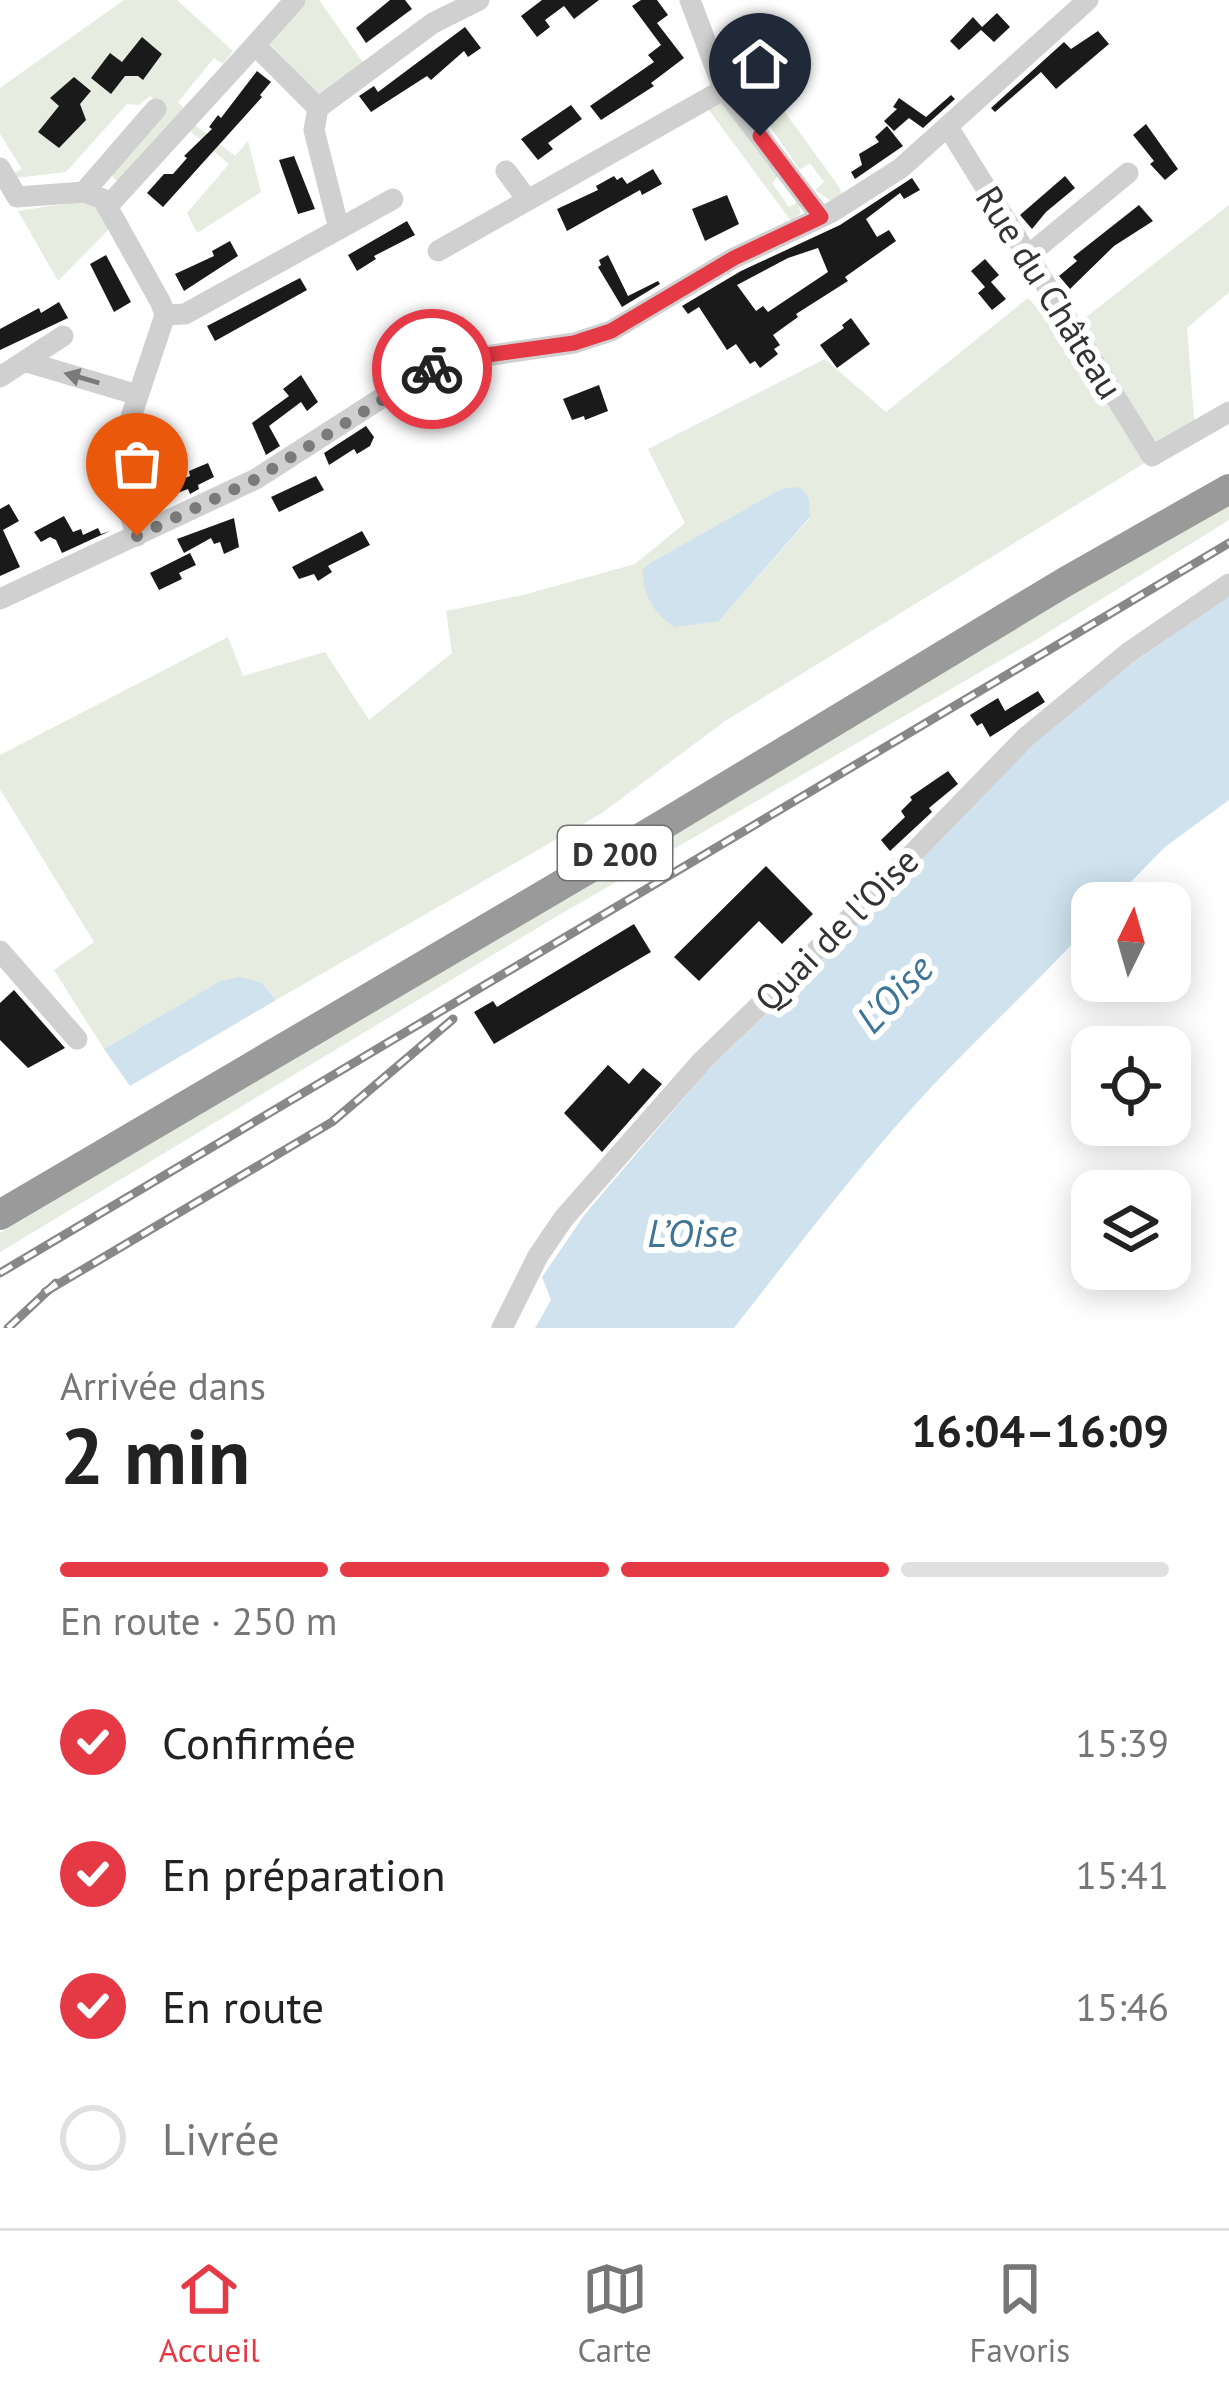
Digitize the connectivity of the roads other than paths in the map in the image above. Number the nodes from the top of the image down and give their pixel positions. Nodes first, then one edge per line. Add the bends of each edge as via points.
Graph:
1 (295, 0) edge
2 (479, 0) edge
3 (690, 0) edge
4 (1088, 0) edge
5 (255, 44) junction
6 (768, 55) dead end
7 (723, 88) junction
8 (318, 108) junction
9 (156, 109) dead end
10 (948, 127) junction
11 (0, 168) edge
12 (506, 171) dead end
13 (1128, 173) dead end
14 (84, 192) junction
15 (7, 196) edge
16 (526, 198) junction
17 (393, 200) dead end
18 (107, 207) junction
19 (821, 217) junction
20 (339, 229) junction
21 (438, 250) dead end
22 (1025, 257) junction
23 (165, 315) junction
24 (63, 336) dead end
25 (27, 362) junction
26 (0, 377) edge
27 (138, 395) junction
28 (1229, 412) edge
29 (1229, 467) edge
30 (1229, 489) edge
31 (137, 536) junction
32 (1229, 584) edge
33 (0, 599) edge
34 (0, 951) edge
35 (77, 1039) dead end
36 (0, 1192) edge
37 (0, 1215) edge
38 (502, 1328) edge

1 - 5 street
2 - 8 street via 433,23
3 - 7 street
4 - 10 street
5 - 8 street
5 - 18 street
6 - 7 street
7 - 16 street
7 - 19 street
8 - 20 street via 314,130
9 - 14 street
10 - 19 street via 902,168
10 - 22 street, Rue du Château
11 - 15 street
12 - 16 street
13 - 22 street
14 - 15 street
14 - 18 street
16 - 21 street
17 - 20 street
18 - 23 street
19 - 31 street via 611,331 435,368 256,479
20 - 23 street via 185,314
22 - 28 street, Rue du Château via 1152,456
23 - 27 street
24 - 25 street
25 - 26 street
27 -> 25 street
27 - 31 street via 114,467
29 - 36 highway, D 200
30 - 37 highway, D 200
31 - 33 street
32 - 38 street, Quai de l'Oise via 1026,737 702,1061 564,1218
34 - 35 street

